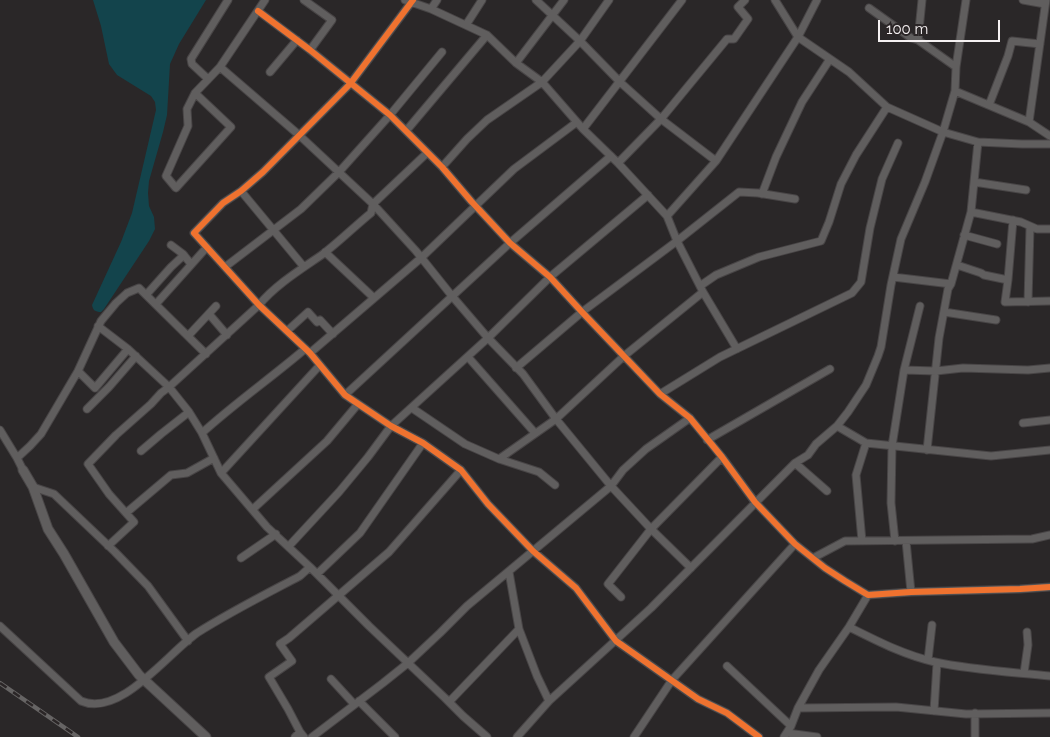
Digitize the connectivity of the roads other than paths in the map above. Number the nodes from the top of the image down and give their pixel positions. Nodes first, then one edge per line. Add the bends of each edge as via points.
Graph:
1 (228, 0) edge
2 (265, 0) edge
3 (304, 0) edge
4 (437, 0) edge
5 (482, 0) edge
6 (536, 0) edge
7 (564, 0) edge
8 (609, 0) edge
9 (682, 0) edge
10 (745, 0) edge
11 (775, 0) edge
12 (817, 0) edge
13 (922, 0) edge
14 (966, 0) edge
15 (1023, 0) edge
16 (410, 1) edge
17 (1046, 2) edge
18 (431, 8) junction
19 (869, 8) dead end
20 (258, 11) junction
21 (553, 16) junction
22 (466, 25) junction
23 (1046, 27) edge
24 (487, 35) junction
25 (798, 37) junction
26 (297, 40) junction
27 (918, 40) junction
28 (580, 41) junction
29 (1040, 44) junction
30 (310, 50) junction
31 (442, 52) dead end
32 (830, 59) junction
33 (516, 63) junction
34 (220, 67) junction
35 (956, 67) junction
36 (270, 72) dead end
37 (208, 79) junction
38 (542, 82) junction
39 (620, 82) junction
40 (350, 84) junction
41 (955, 91) junction
42 (195, 93) junction
43 (989, 104) junction
44 (887, 107) junction
45 (390, 115) junction
46 (661, 119) junction
47 (577, 122) junction
48 (1029, 122) junction
49 (583, 129) junction
50 (406, 131) junction
51 (943, 132) junction
52 (299, 135) junction
53 (1050, 136) edge
54 (978, 142) junction
55 (898, 143) dead end
56 (1050, 144) edge
57 (427, 153) junction
58 (611, 156) junction
59 (716, 162) junction
60 (618, 163) junction
61 (442, 167) junction
62 (339, 172) junction
63 (974, 182) junction
64 (1026, 190) dead end
65 (241, 191) junction
66 (762, 194) junction
67 (648, 195) junction
68 (795, 199) dead end
69 (373, 204) junction
70 (476, 206) junction
71 (971, 212) junction
72 (667, 216) junction
73 (1013, 220) junction
74 (1030, 227) junction
75 (1050, 229) edge
76 (273, 230) junction
77 (964, 235) junction
78 (677, 241) junction
79 (510, 243) junction
80 (997, 244) dead end
81 (171, 245) dead end
82 (207, 247) junction
83 (325, 252) junction
84 (184, 255) junction
85 (421, 258) junction
86 (191, 264) junction
87 (957, 264) junction
88 (225, 266) junction
89 (304, 267) junction
90 (550, 277) junction
91 (893, 277) junction
92 (1008, 280) junction
93 (951, 284) junction
94 (701, 289) junction
95 (146, 296) junction
96 (452, 296) junction
97 (374, 298) junction
98 (1050, 301) edge
99 (1028, 302) junction
100 (156, 304) junction
101 (260, 305) junction
102 (216, 306) dead end
103 (920, 306) dead end
104 (582, 312) junction
105 (944, 312) junction
106 (209, 314) junction
107 (996, 320) dead end
108 (98, 326) junction
109 (287, 331) junction
110 (227, 334) junction
111 (333, 334) junction
112 (188, 336) junction
113 (488, 338) junction
114 (128, 349) junction
115 (737, 349) junction
116 (307, 351) junction
117 (206, 354) junction
118 (136, 356) junction
119 (468, 356) junction
120 (624, 356) junction
121 (320, 365) junction
122 (516, 368) junction
123 (1050, 368) edge
124 (830, 369) dead end
125 (904, 370) junction
126 (78, 371) junction
127 (936, 371) junction
128 (169, 387) junction
129 (660, 394) junction
130 (345, 395) junction
131 (358, 404) junction
132 (412, 408) junction
133 (87, 409) dead end
134 (189, 412) junction
135 (690, 418) junction
136 (556, 419) junction
137 (1050, 420) edge
138 (1022, 423) dead end
139 (391, 426) junction
140 (837, 426) junction
141 (0, 430) edge
142 (202, 433) junction
143 (535, 433) junction
144 (707, 440) junction
145 (423, 443) junction
146 (866, 443) junction
147 (892, 446) junction
148 (927, 450) junction
149 (1050, 450) edge
150 (142, 451) dead end
151 (722, 457) junction
152 (17, 458) junction
153 (214, 458) junction
154 (499, 459) junction
155 (795, 463) junction
156 (23, 470) joint
157 (461, 470) junction
158 (221, 473) junction
159 (555, 485) dead end
160 (611, 486) junction
161 (33, 487) junction
162 (827, 491) dead end
163 (756, 502) junction
164 (253, 510) junction
165 (126, 513) junction
166 (652, 529) junction
167 (276, 534) junction
168 (1050, 535) edge
169 (862, 541) junction
170 (895, 541) junction
171 (906, 541) junction
172 (795, 544) junction
173 (108, 546) junction
174 (289, 546) junction
175 (533, 551) junction
176 (241, 558) dead end
177 (813, 558) junction
178 (310, 567) junction
179 (691, 568) junction
180 (509, 572) junction
181 (317, 574) junction
182 (1050, 587) edge
183 (911, 592) junction
184 (1050, 594) edge
185 (338, 595) junction
186 (868, 595) junction
187 (621, 597) dead end
188 (932, 625) dead end
189 (0, 626) edge
190 (849, 627) junction
191 (519, 629) junction
192 (1027, 632) dead end
193 (188, 641) junction
194 (616, 641) junction
195 (928, 660) junction
196 (938, 662) junction
197 (408, 663) junction
198 (727, 666) dead end
199 (1024, 673) junction
200 (1050, 676) edge
201 (331, 679) dead end
202 (144, 680) junction
203 (672, 680) junction
204 (549, 701) junction
205 (449, 702) junction
206 (357, 703) junction
207 (798, 708) junction
208 (934, 711) junction
209 (1050, 713) edge
210 (975, 714) junction
211 (791, 726) junction
212 (300, 735) edge
213 (785, 735) edge
214 (206, 737) edge
215 (312, 737) edge
216 (395, 737) edge
217 (487, 737) edge
218 (517, 737) edge
219 (634, 737) edge
220 (759, 737) edge
221 (817, 737) edge
222 (975, 737) edge

1 - 37 street via 191,59
2 - 20 street
3 - 30 street via 332,20
4 - 18 street
5 - 22 street
6 - 21 street
7 - 21 street
8 - 28 street
9 - 39 street
10 - 46 street via 738,7 748,19 734,39 727,39
11 - 25 street
12 - 25 street
13 - 27 street
14 - 35 street
15 - 17 street
16 - 18 street
16 - 40 street
17 - 23 street
18 - 22 street
19 - 27 street
20 - 26 street
20 - 34 street
21 - 28 street
21 - 33 street
22 - 24 street
23 - 29 street
24 - 33 street
24 - 50 street
25 - 32 street
25 - 59 street
26 - 30 street
26 - 36 street
27 - 35 street
28 - 38 street
28 - 39 street
29 - 43 street via 1012,40
29 - 48 street
30 - 40 street
31 - 45 street
32 - 44 street
32 - 66 street via 802,102
33 - 38 street
34 - 37 street
34 - 52 street
35 - 41 street
37 - 42 street
38 - 47 street
38 - 61 street via 488,120
39 - 46 street
39 - 49 street
40 - 45 street
40 - 52 street
41 - 43 street
41 - 51 street
42 - 42 street via 187,110 188,126 166,176 176,188 231,127
43 - 48 street
44 - 51 street
44 - 94 street via 840,184 821,241 759,257 716,275
45 - 50 street
45 - 62 street
46 - 59 street
46 - 60 street
47 - 49 street
47 - 70 street via 514,169
48 - 53 street
49 - 58 street
50 - 57 street
51 - 54 street
51 - 91 street via 900,239
52 - 62 street
52 - 65 street
54 - 56 street
54 - 63 street
55 - 115 street via 882,179 860,282 852,293
57 - 61 street
57 - 69 street
58 - 60 street
58 - 79 street
59 - 72 street
60 - 67 street
61 - 70 street
62 - 69 street
62 - 76 street via 301,209
63 - 64 street
63 - 71 street
65 - 76 street
65 - 82 street via 223,203 194,233
66 - 68 street
66 - 78 street via 738,192
67 - 72 street
67 - 90 street
69 - 83 street via 371,213
69 - 85 street
70 - 79 street
70 - 85 street
71 - 73 street
71 - 77 street
72 - 78 street
73 - 74 street
73 - 92 street
74 - 75 street
74 - 99 street
76 - 88 street
76 - 89 street
77 - 80 street
77 - 87 street
78 - 94 street
78 - 104 street
79 - 90 street
79 - 96 street
81 - 84 street
82 - 86 street
82 - 88 street
83 - 89 street
83 - 97 street
84 - 86 street
84 - 95 street
85 - 96 street
85 - 97 street
86 - 100 street
87 - 92 street
87 - 93 street
88 - 101 street
89 - 101 street
90 - 104 street
90 - 113 street
91 - 93 street
91 - 140 street via 878,356 866,385
92 - 99 street via 1005,302
93 - 105 street
94 - 115 street
94 - 120 street
95 - 100 street
95 - 108 street via 139,288 127,293
96 - 113 street
96 - 130 street
97 - 111 street
98 - 99 street
100 - 112 street
101 - 109 street
101 - 110 street
102 - 106 street
103 - 125 street
104 - 120 street
104 - 122 street
105 - 107 street
105 - 127 street
106 - 110 street
106 - 112 street
108 - 114 street
108 - 126 street
109 - 111 street via 308,312
109 - 116 street
110 - 117 street
111 - 116 street
112 - 117 street
113 - 119 street
113 - 122 street
114 - 118 street
114 - 126 street via 95,388
115 - 129 street
116 - 121 street
116 - 142 street
117 - 128 street
118 - 128 street
118 - 133 street
119 - 132 street
119 - 143 street
120 - 129 street
120 - 136 street
121 - 130 street
121 - 158 street
122 - 136 street
123 - 127 street
124 - 144 street
125 - 127 street
125 - 147 street
126 - 152 street via 41,434
127 - 148 street
128 - 134 street
128 - 165 street via 88,464
129 - 135 street
130 - 131 street
131 - 139 street
131 - 164 street via 327,441
132 - 139 street
132 - 154 street via 465,444
134 - 142 street
134 - 150 street
135 - 144 street
135 - 160 street via 646,449
136 - 143 street
136 - 160 street
137 - 138 street
139 - 145 street
139 - 174 street via 339,492
140 - 146 street
140 - 155 street via 808,455
141 - 152 street
142 - 153 street
143 - 154 street
144 - 151 street
145 - 157 street
145 - 181 street via 360,533
146 - 147 street
146 - 169 street via 856,476
147 - 148 street
147 - 170 street via 891,503
148 - 149 street via 991,456
151 - 163 street
151 - 166 street
152 - 156 street
153 - 158 street
153 - 165 street via 187,474 171,475
154 - 159 street via 539,472
155 - 162 street
155 - 163 street
156 - 161 street
157 - 175 street
157 - 185 street via 389,552
158 - 164 street
160 - 166 street
160 - 175 street
161 - 173 street via 54,494
161 - 202 street via 48,529 114,642
163 - 172 street
163 - 179 street
164 - 167 street
165 - 173 street via 134,522
166 - 179 street
166 - 187 street via 608,584
167 - 174 street
167 - 176 street
168 - 171 street via 1032,539
169 - 170 street
169 - 177 street via 845,541
170 - 171 street
171 - 183 street
172 - 177 street
172 - 203 street
173 - 193 street via 148,586
174 - 178 street
175 - 180 street
175 - 194 street via 576,588
177 - 186 street
178 - 181 street
178 - 193 street via 300,576 230,613
179 - 194 street
180 - 191 street
180 - 197 street via 467,606
181 - 185 street
182 - 183 street
182 - 184 street
183 - 186 street
185 - 197 street
185 - 212 street via 280,644 292,661 270,677
186 - 190 street
188 - 195 street
189 - 202 street via 85,703 103,703 116,698
190 - 195 street via 892,648
190 - 207 street
191 - 204 street
191 - 205 street
192 - 199 street
193 - 202 street
194 - 203 street
194 - 204 street
195 - 196 street
196 - 199 street via 965,668
196 - 208 street
197 - 205 street
197 - 206 street
198 - 211 street
199 - 200 street
201 - 206 street
202 - 214 street
203 - 219 street
203 - 220 street via 698,699 727,713
204 - 218 street
205 - 217 street
206 - 215 street
206 - 216 street
207 - 208 street via 896,707
207 - 211 street
208 - 210 street
209 - 210 street
210 - 222 street
211 - 213 street
213 - 221 street

